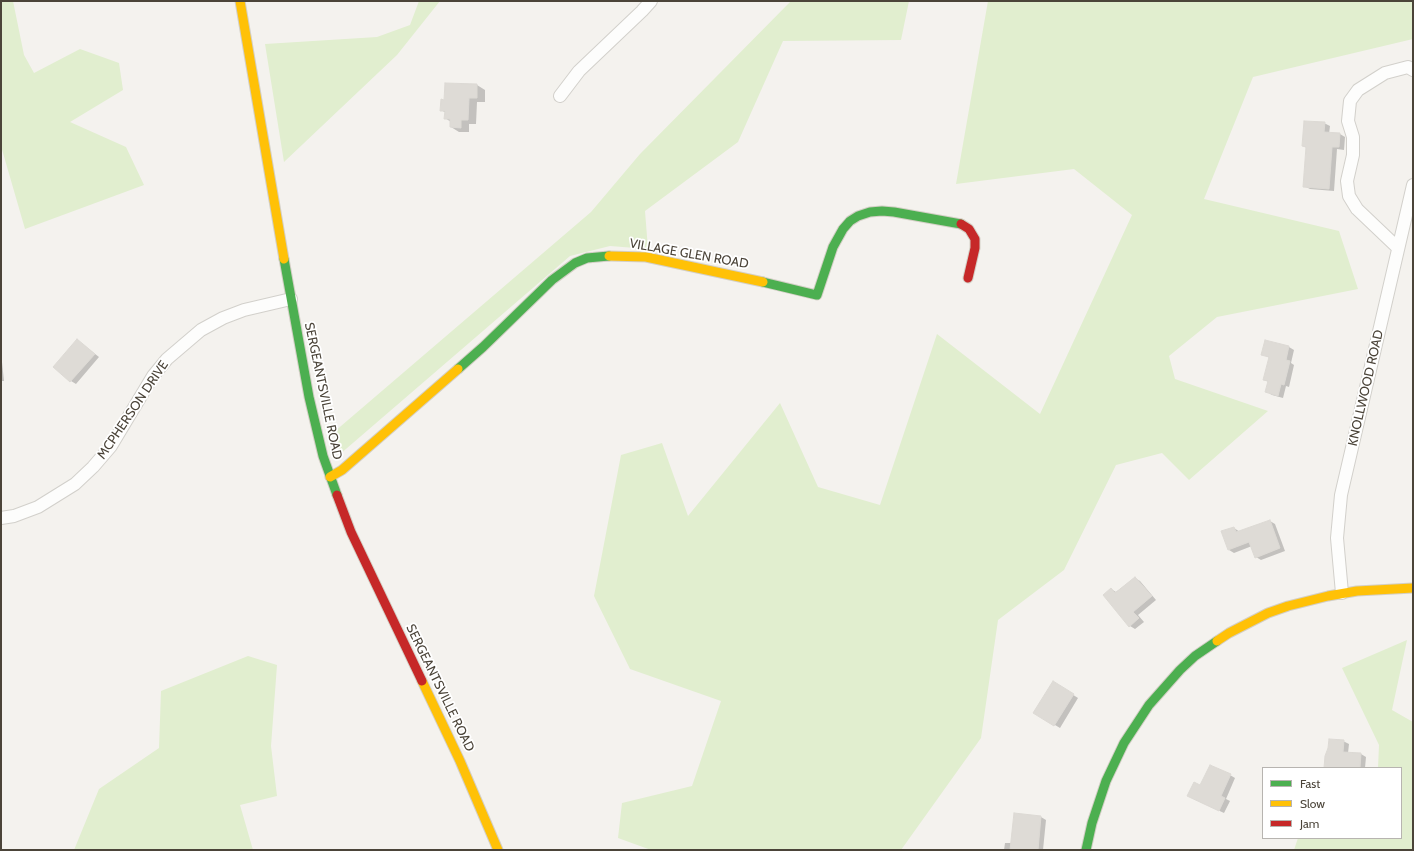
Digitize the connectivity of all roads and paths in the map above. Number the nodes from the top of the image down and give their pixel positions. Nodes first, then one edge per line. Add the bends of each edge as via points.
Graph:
1 (240, 1) edge
2 (651, 1) edge
3 (1413, 70) edge
4 (560, 96) dead end
5 (1413, 185) edge
6 (1398, 248) junction
7 (968, 278) dead end
8 (291, 299) junction
9 (330, 477) junction
10 (1, 518) edge
11 (1413, 588) edge
12 (1342, 593) junction
13 (498, 850) edge
14 (1086, 850) edge

1 - 8 street, SERGEANTSVILLE ROAD
2 - 4 street via 579,72
3 - 6 street via 1408,67 1386,73 1358,90 1350,101 1348,121 1354,137 1347,181 1349,196 1357,209
5 - 6 street, KNOLLWOOD ROAD
6 - 12 street, KNOLLWOOD ROAD via 1341,495 1337,538
7 - 9 street, VILLAGE GLEN ROAD via 976,248 975,239 963,224 882,211 858,216 843,229 833,248 817,295 646,257 616,255 587,258 564,270 552,280 483,347 342,470
8 - 9 street, SERGEANTSVILLE ROAD via 315,425
8 - 10 street, MCPHERSON DRIVE via 244,310 201,330 167,359 153,376 111,446 75,484 38,507
9 - 13 street, SERGEANTSVILLE ROAD via 351,532 460,761
11 - 12 street
12 - 14 street via 1268,613 1212,644 1180,670 1149,705 1115,760 1098,803

